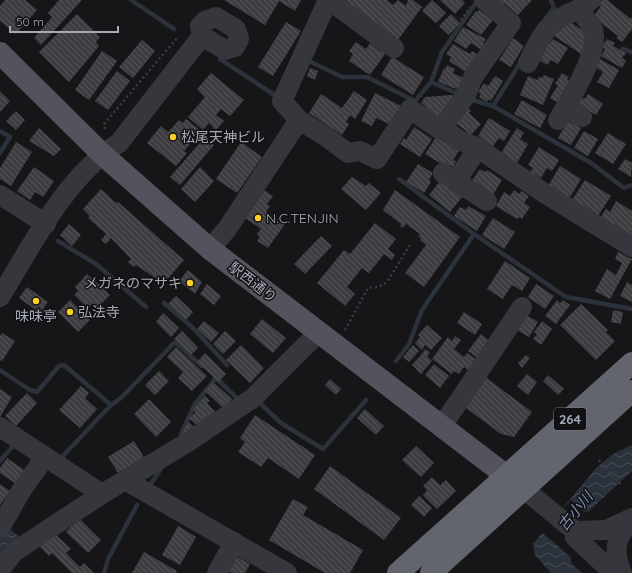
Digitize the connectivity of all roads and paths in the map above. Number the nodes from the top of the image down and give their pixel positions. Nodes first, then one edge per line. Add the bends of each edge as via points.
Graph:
1 (329, 0) edge
2 (478, 2) edge
3 (586, 4) edge
4 (460, 20) dead end
5 (202, 36) dead end
6 (177, 38) dead end
7 (394, 48) dead end
8 (0, 54) edge
9 (528, 63) dead end
10 (568, 115) dead end
11 (299, 120) junction
12 (442, 128) junction
13 (105, 129) dead end
14 (478, 148) junction
15 (102, 154) junction
16 (0, 195) edge
17 (487, 201) dead end
18 (46, 224) junction
19 (410, 245) dead end
20 (632, 248) edge
21 (210, 249) junction
22 (0, 297) edge
23 (522, 307) dead end
24 (345, 330) dead end
25 (318, 333) junction
26 (632, 363) edge
27 (632, 391) edge
28 (442, 426) junction
29 (0, 427) edge
30 (598, 460) dead end
31 (40, 464) junction
32 (508, 476) junction
33 (125, 480) junction
34 (621, 485) dead end
35 (524, 489) junction
36 (102, 494) junction
37 (632, 518) edge
38 (0, 528) edge
39 (575, 531) junction
40 (234, 542) junction
41 (0, 570) edge
42 (217, 573) edge
43 (287, 573) edge
44 (398, 573) edge
45 (431, 573) edge
46 (617, 573) edge
47 (622, 573) edge

1 - 7 street
1 - 11 street via 282,101
2 - 4 path
2 - 12 street via 511,24 473,77 463,98
3 - 9 street via 546,28
3 - 10 street via 583,16 593,30 595,40
5 - 15 street via 119,143
6 - 13 path via 104,124
8 - 15 main road, 駅西通り
11 - 12 street via 348,153 360,151 377,159 410,109 439,129
11 - 21 street via 227,230
12 - 14 street via 459,140
14 - 17 street via 449,177
14 - 20 street
15 - 18 street via 75,181
15 - 21 main road, 駅西通り
16 - 18 street
18 - 22 street
19 - 24 path via 387,282 379,287 368,288
21 - 25 main road, 駅西通り
23 - 28 street
25 - 28 main road, 駅西通り
25 - 33 street via 253,398
26 - 32 highway, 264
27 - 35 highway, 264
28 - 32 main road, 駅西通り
29 - 31 street
30 - 34 path
31 - 36 street
31 - 38 street
32 - 35 main road, 駅西通り
32 - 44 highway, 264
33 - 36 street
33 - 40 street
35 - 39 street
35 - 45 highway, 264
36 - 41 street via 14,552
37 - 39 street via 606,530
37 - 47 street via 621,532 616,545 616,556
39 - 46 street via 575,537 609,569
40 - 42 street
40 - 43 street

